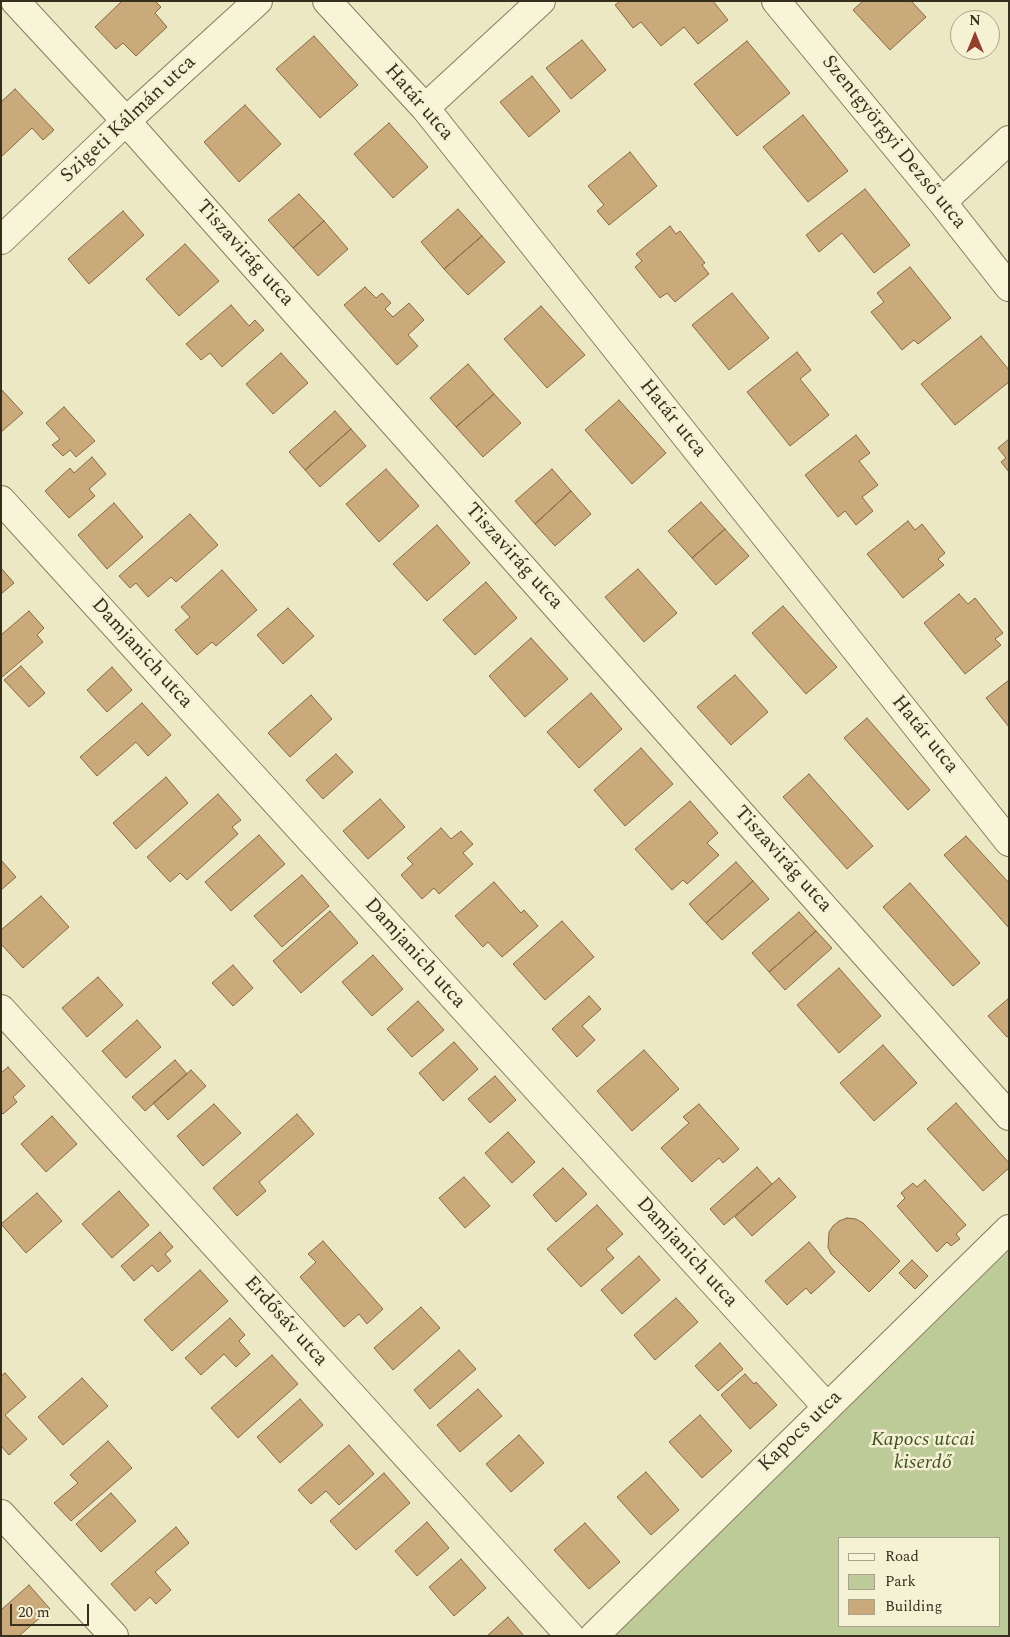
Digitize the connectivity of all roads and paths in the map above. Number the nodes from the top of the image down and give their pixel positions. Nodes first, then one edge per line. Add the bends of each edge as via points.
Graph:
1 (15, 1) edge
2 (258, 1) edge
3 (327, 1) edge
4 (541, 1) edge
5 (776, 1) edge
6 (424, 108) junction
7 (126, 121) junction
8 (1009, 140) edge
9 (942, 202) junction
10 (1, 240) edge
11 (1009, 287) edge
12 (1, 500) edge
13 (1009, 842) edge
14 (1, 1009) edge
15 (1009, 1116) edge
16 (1009, 1229) edge
17 (827, 1408) junction
18 (1, 1514) edge
19 (114, 1636) edge
20 (570, 1636) edge
21 (594, 1636) edge

1 - 7 street, Tiszavirág utca
2 - 7 street, Szigeti Kálmán utca
3 - 6 street, Határ utca
4 - 6 street
5 - 9 street, Szentgyörgyi Dezső utca
6 - 13 street, Határ utca
7 - 10 street, Szigeti Kálmán utca
7 - 15 street, Tiszavirág utca
8 - 9 street
9 - 11 street, Szentgyörgyi Dezső utca
12 - 17 street, Damjanich utca
14 - 20 street, Erdősáv utca
16 - 17 street, Kapocs utca
17 - 21 street, Kapocs utca
18 - 19 street

